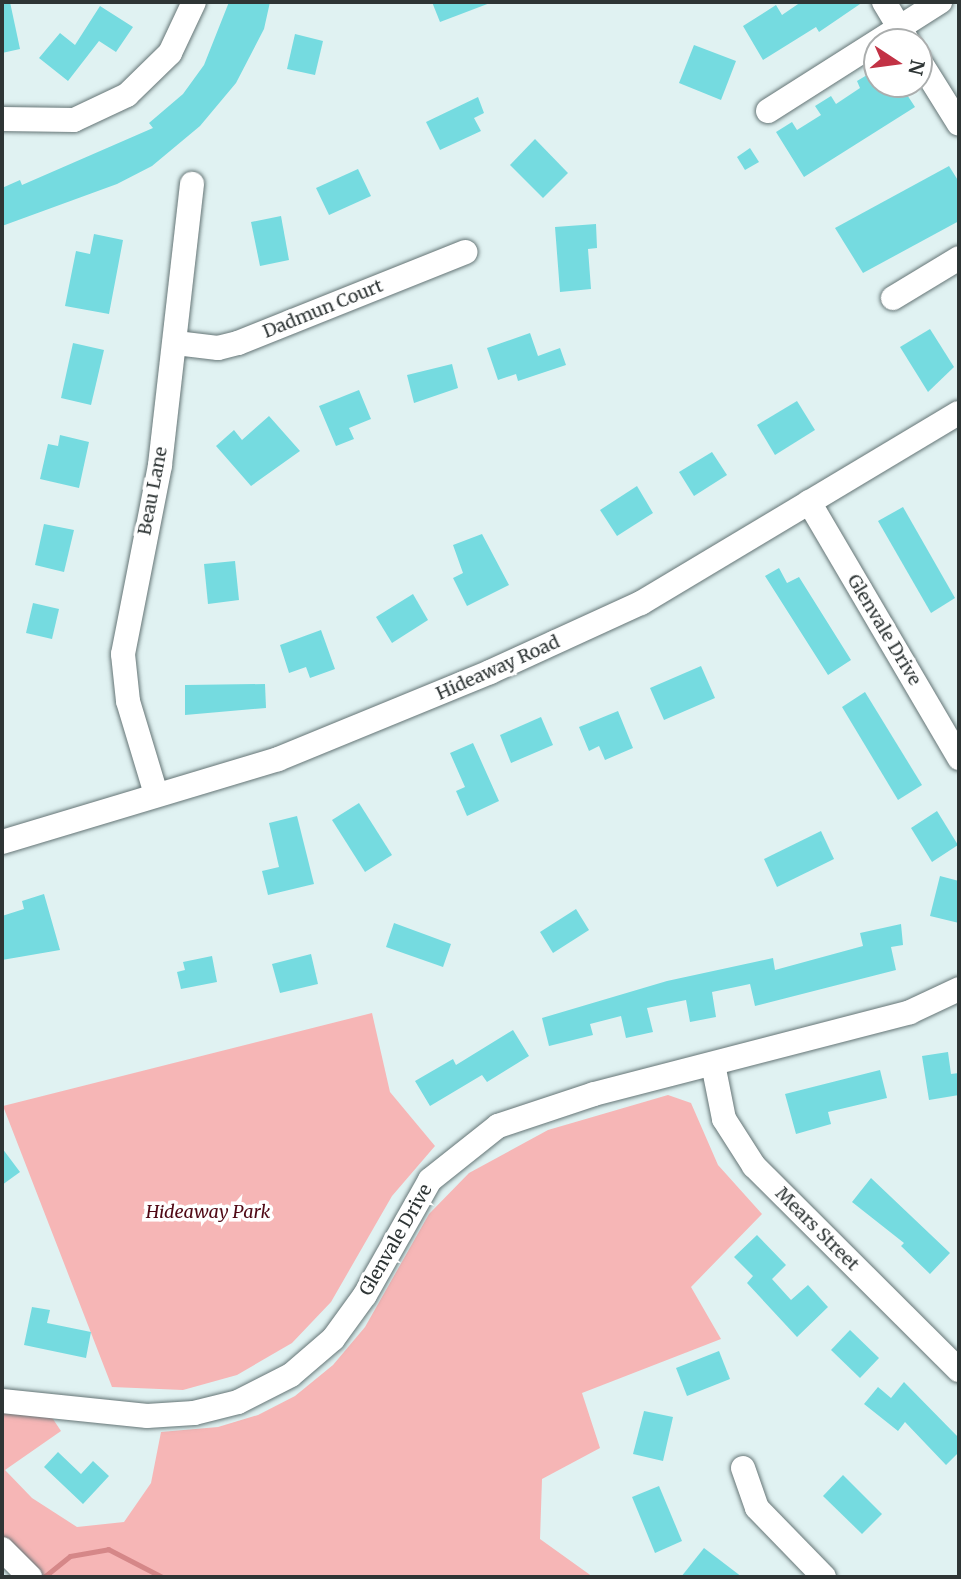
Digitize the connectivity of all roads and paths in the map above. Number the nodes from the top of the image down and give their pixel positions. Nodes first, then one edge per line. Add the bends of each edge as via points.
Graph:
1 (194, 2) edge
2 (884, 2) edge
3 (940, 2) edge
4 (899, 28) edge
5 (910, 28) edge
6 (863, 57) edge
7 (933, 82) edge
8 (768, 111) dead end
9 (2, 119) edge
10 (959, 124) edge
11 (192, 184) dead end
12 (465, 252) dead end
13 (959, 258) edge
14 (893, 298) dead end
15 (176, 344) junction
16 (959, 413) edge
17 (809, 502) junction
18 (959, 758) edge
19 (156, 794) junction
20 (2, 842) edge
21 (959, 989) edge
22 (713, 1064) junction
23 (959, 1370) edge
24 (2, 1401) edge
25 (743, 1468) dead end
26 (2, 1549) edge
27 (29, 1576) edge
28 (824, 1577) edge

1 - 9 street via 170,53 127,95 74,120
2 - 4 street
3 - 5 street
6 - 8 street
7 - 10 street
11 - 15 street, Beau Lane
12 - 15 street, Dadmun Court via 238,343 218,348
13 - 14 street
15 - 19 street, Beau Lane via 160,465 122,654 128,701
16 - 17 street, Hideaway Road
17 - 18 street, Glenvale Drive
17 - 19 street, Hideaway Road via 641,603 490,672 278,759
19 - 20 street, Hideaway Road
21 - 22 street, Glenvale Drive via 911,1012
22 - 23 street, Mears Street via 724,1119 754,1166
22 - 24 street, Glenvale Drive via 528,1112 471,1144 420,1194 365,1295 333,1339 264,1391 213,1410 170,1416
25 - 28 street via 757,1508
26 - 27 street

